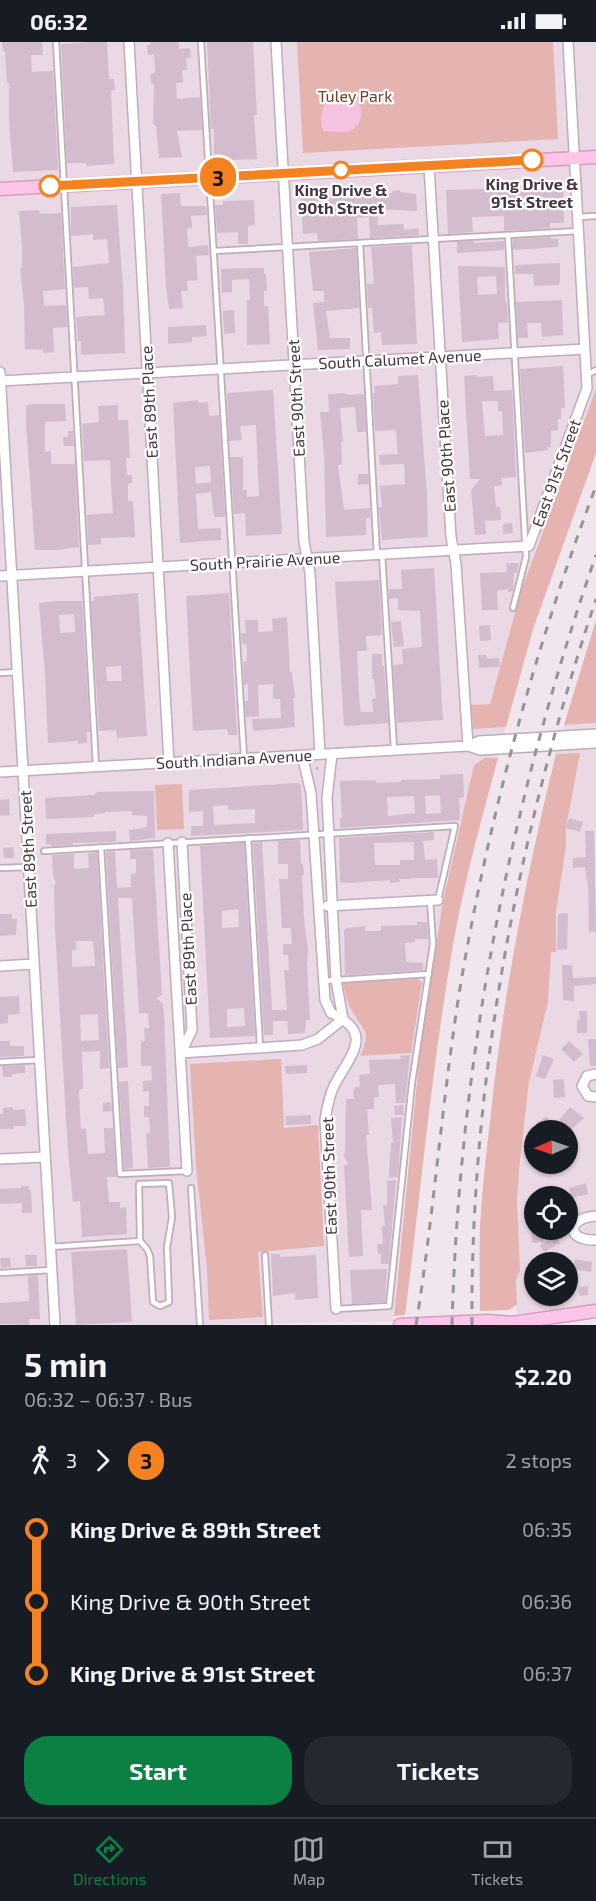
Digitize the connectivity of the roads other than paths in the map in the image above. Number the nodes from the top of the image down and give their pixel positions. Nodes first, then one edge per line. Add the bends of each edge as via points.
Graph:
1 (56, 42) edge
2 (129, 42) edge
3 (201, 42) edge
4 (276, 42) edge
5 (568, 42) edge
6 (596, 157) edge
7 (575, 158) junction
8 (429, 165) junction
9 (284, 174) junction
10 (209, 177) junction
11 (137, 181) junction
12 (64, 186) junction
13 (0, 189) edge
14 (596, 216) edge
15 (578, 217) junction
16 (579, 231) junction
17 (508, 235) junction
18 (434, 239) junction
19 (360, 243) junction
20 (288, 247) junction
21 (214, 251) junction
22 (585, 349) junction
23 (514, 353) junction
24 (440, 358) junction
25 (368, 361) junction
26 (294, 365) junction
27 (220, 369) junction
28 (596, 370) edge
29 (0, 372) edge
30 (148, 373) junction
31 (587, 375) junction
32 (74, 377) junction
33 (0, 381) edge
34 (3, 480) edge
35 (527, 546) junction
36 (454, 550) junction
37 (379, 555) junction
38 (307, 559) junction
39 (231, 563) junction
40 (157, 567) junction
41 (86, 572) junction
42 (12, 575) junction
43 (0, 576) edge
44 (513, 608) dead end
45 (18, 672) junction
46 (0, 673) edge
47 (596, 734) edge
48 (596, 742) edge
49 (468, 746) junction
50 (394, 750) junction
51 (320, 754) junction
52 (332, 754) junction
53 (302, 755) junction
54 (244, 758) junction
55 (169, 763) junction
56 (96, 767) junction
57 (23, 771) junction
58 (0, 772) edge
59 (314, 834) junction
60 (329, 834) junction
61 (248, 838) junction
62 (182, 842) junction
63 (168, 843) junction
64 (101, 847) junction
65 (44, 851) dead end
66 (28, 867) junction
67 (0, 868) edge
68 (434, 900) junction
69 (333, 905) junction
70 (318, 906) junction
71 (34, 964) junction
72 (0, 966) edge
73 (429, 974) junction
74 (336, 980) junction
75 (323, 981) junction
76 (344, 1019) junction
77 (260, 1047) junction
78 (181, 1053) junction
79 (39, 1060) junction
80 (0, 1062) edge
81 (596, 1074) edge
82 (596, 1097) edge
83 (45, 1157) junction
84 (0, 1160) edge
85 (187, 1171) joint
86 (191, 1188) dead end
87 (596, 1216) edge
88 (596, 1240) edge
89 (140, 1241) junction
90 (50, 1247) junction
91 (265, 1255) dead end
92 (51, 1270) junction
93 (0, 1273) edge
94 (336, 1309) joint
95 (596, 1311) edge
96 (510, 1324) edge
97 (55, 1325) edge
98 (200, 1325) edge
99 (269, 1325) edge
100 (400, 1325) edge

1 - 12 lane
2 - 11 street, East 89th Place
3 - 10 lane
4 - 9 street, East 90th Street
5 - 7 street, East 91st Street
6 - 7 street
7 - 8 street
7 - 15 street, East 91st Street
8 - 9 street
8 - 18 street, East 90th Place
9 - 10 street
9 - 20 street, East 90th Street
10 - 11 street
10 - 21 lane
11 - 12 street
11 - 30 street, East 89th Place
12 - 13 street
12 - 32 lane
14 - 15 lane
15 - 16 street, East 91st Street
16 - 17 lane
16 - 22 street, East 91st Street
17 - 18 lane
17 - 23 lane
18 - 19 lane
18 - 24 street, East 90th Place
19 - 20 lane
19 - 25 lane
20 - 21 lane
20 - 26 street, East 90th Street
21 - 27 lane
22 - 23 street, South Calumet Avenue
22 - 31 street, East 91st Street
23 - 24 street, South Calumet Avenue
23 - 35 lane
24 - 25 street, South Calumet Avenue
24 - 36 street, East 90th Place
25 - 26 street, South Calumet Avenue
25 - 37 lane
26 - 27 street, South Calumet Avenue
26 - 38 street, East 90th Street
27 - 30 street, South Calumet Avenue
27 - 39 lane
28 - 31 lane
29 - 33 street, East 89th Street
30 - 32 street, South Calumet Avenue
30 - 40 street, East 89th Place
31 - 35 street, East 91st Street via 588,388
32 - 33 street, South Calumet Avenue
32 - 41 lane
33 - 34 street, East 89th Street
34 - 42 street, East 89th Street
35 - 36 street, South Prairie Avenue
35 - 44 lane
36 - 37 street, South Prairie Avenue
36 - 49 street, East 90th Place
37 - 38 street, South Prairie Avenue
37 - 50 lane
38 - 39 street, South Prairie Avenue
38 - 51 street, East 90th Street
39 - 40 street, South Prairie Avenue
39 - 54 lane
40 - 41 street, South Prairie Avenue
40 - 55 street, East 89th Place
41 - 42 street, South Prairie Avenue
41 - 56 lane
42 - 43 street, South Prairie Avenue
42 - 45 street, East 89th Street
45 - 46 lane
45 - 57 street, East 89th Street
47 - 49 street, South Indiana Avenue via 479,741
48 - 49 street, South Indiana Avenue via 480,750
49 - 50 street, South Indiana Avenue
50 - 52 street, South Indiana Avenue
51 - 52 street, South Indiana Avenue
51 - 53 street, South Indiana Avenue
52 - 60 street, East 90th Street via 327,798
53 - 54 street, South Indiana Avenue
53 - 59 street, East 90th Street via 311,793
54 - 55 street, South Indiana Avenue
55 - 56 street, South Indiana Avenue
56 - 57 street, South Indiana Avenue
57 - 58 street, South Indiana Avenue
57 - 66 street, East 89th Street
59 - 60 lane
59 - 61 lane
59 - 70 street, East 90th Street
60 - 68 lane via 454,826
60 - 69 street, East 90th Street
61 - 62 lane
61 - 77 lane
62 - 63 lane
62 - 78 street, East 89th Place via 192,1030
63 - 64 lane
63 - 78 street, East 89th Place
64 - 65 lane
64 - 85 lane via 120,1174
66 - 67 lane
66 - 71 street, East 89th Street
68 - 69 street
68 - 73 lane
69 - 70 street
69 - 74 street, East 90th Street
70 - 75 street, East 90th Street
71 - 72 street
71 - 79 street, East 89th Street
73 - 74 lane
73 - 94 lane via 412,1083 389,1306
74 - 75 lane
74 - 76 street, East 90th Street
75 - 76 street, East 90th Street via 331,1013
76 - 77 street via 318,1039 302,1045
76 - 94 street, East 90th Street via 354,1028 356,1047 331,1094 325,1120
77 - 78 street
78 - 85 street, East 89th Place
79 - 80 lane
79 - 83 street, East 89th Street
81 - 82 street via 587,1076 582,1086 588,1096
83 - 84 street
83 - 90 street, East 89th Street
86 - 98 lane
87 - 88 street via 579,1219 574,1229 581,1239
89 - 89 lane via 150,1256 153,1302 169,1302 169,1183 139,1184
89 - 90 lane
90 - 92 street, East 89th Street
91 - 99 lane
92 - 93 lane
92 - 97 street, East 89th Street
95 - 96 street
96 - 100 street via 487,1321

